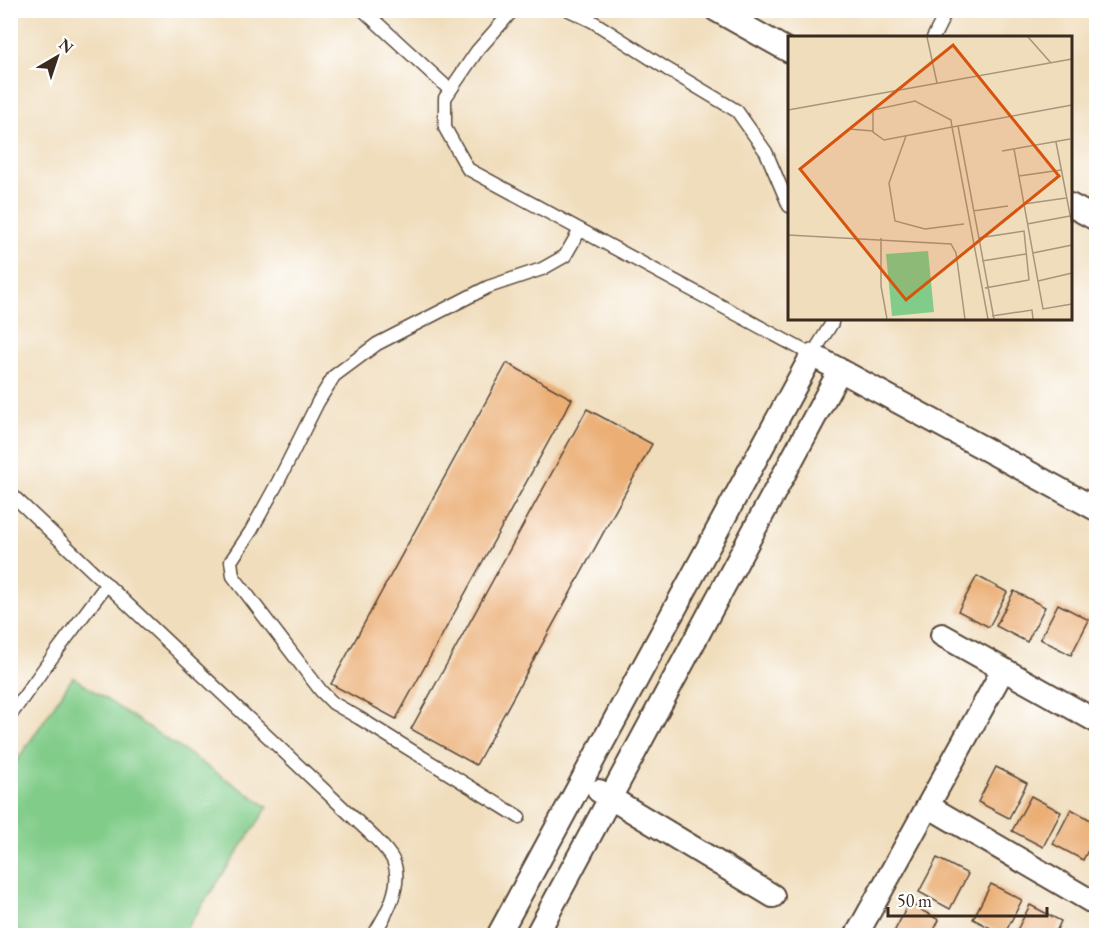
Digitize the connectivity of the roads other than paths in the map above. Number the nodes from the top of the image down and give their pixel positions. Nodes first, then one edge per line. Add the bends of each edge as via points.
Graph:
1 (363, 10) edge
2 (513, 10) edge
3 (569, 10) edge
4 (716, 10) edge
5 (947, 10) edge
6 (934, 36) edge
7 (788, 50) edge
8 (450, 90) junction
9 (788, 205) edge
10 (1071, 205) edge
11 (1096, 219) edge
12 (580, 230) junction
13 (831, 320) edge
14 (812, 355) junction
15 (840, 370) junction
16 (10, 493) edge
17 (734, 500) junction
18 (1096, 509) edge
19 (764, 512) junction
20 (107, 584) junction
21 (942, 635) dead end
22 (656, 644) junction
23 (684, 660) junction
24 (1003, 670) junction
25 (10, 716) edge
26 (1096, 722) edge
27 (582, 781) junction
28 (610, 798) junction
29 (928, 806) junction
30 (519, 817) dead end
31 (773, 896) dead end
32 (1096, 904) edge
33 (509, 915) junction
34 (539, 934) edge
35 (373, 936) edge
36 (498, 936) edge
37 (856, 936) edge

1 - 8 lane
2 - 8 lane
3 - 9 lane via 737,111 766,152
4 - 7 street
5 - 6 lane
8 - 12 lane via 445,98 446,128 468,169
10 - 11 street
12 - 14 lane
12 - 30 lane via 565,256 543,269 488,287 377,344 334,376 231,561 233,576 333,703
13 - 14 lane
14 - 15 street
14 - 17 street
15 - 18 street
15 - 19 street
16 - 20 lane
17 - 19 street
17 - 22 street
19 - 23 street
20 - 25 lane
20 - 35 lane via 375,838 393,860 397,876 392,900
21 - 24 street
22 - 23 street
22 - 27 street
23 - 28 street
24 - 26 street
24 - 29 street
27 - 28 street
27 - 33 street
28 - 31 street
28 - 34 street
29 - 32 street
29 - 37 street
33 - 34 street
33 - 36 street

